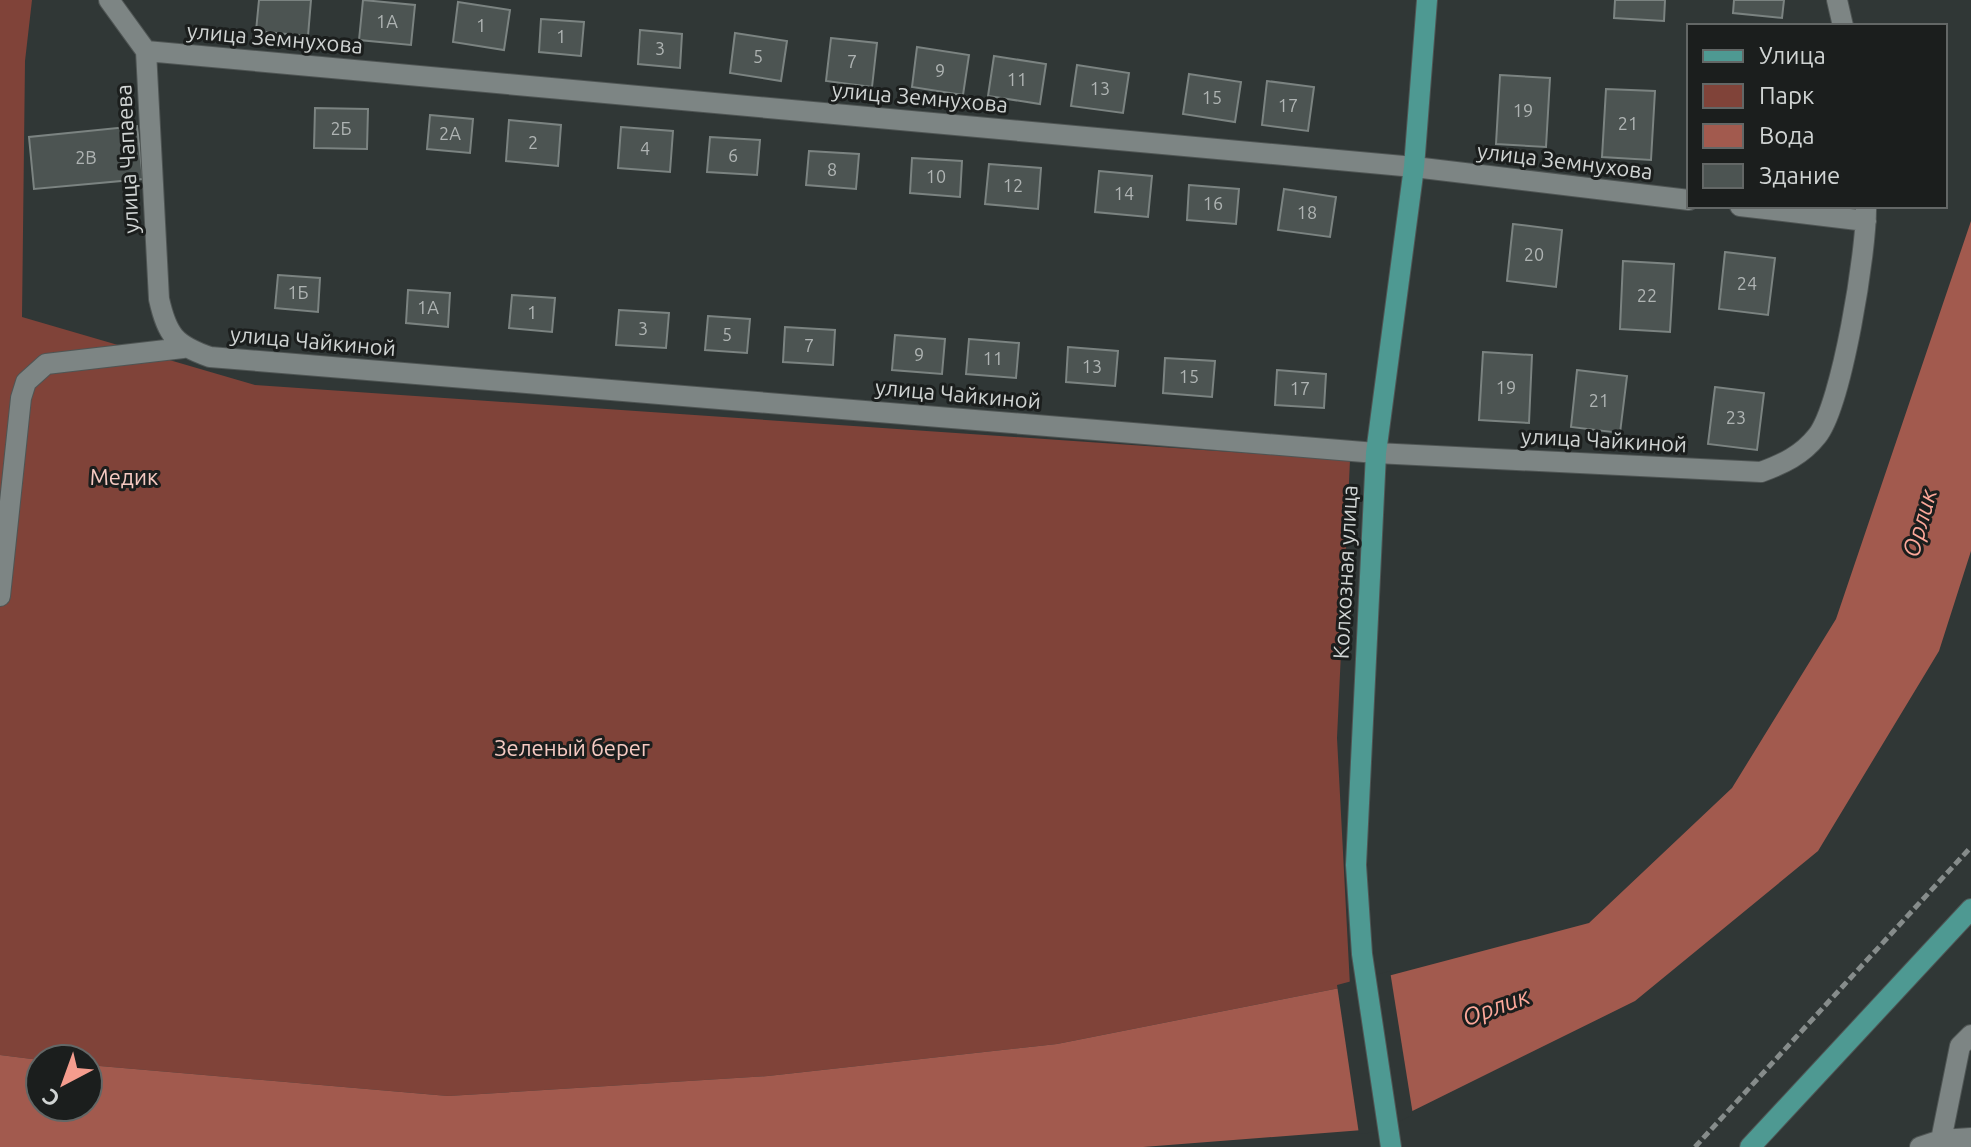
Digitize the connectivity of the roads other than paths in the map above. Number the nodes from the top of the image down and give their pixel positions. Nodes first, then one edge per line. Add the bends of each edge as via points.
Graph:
1 (109, 0) edge
2 (1427, 0) edge
3 (1837, 0) edge
4 (1843, 24) edge
5 (146, 51) junction
6 (1414, 167) junction
7 (1687, 200) edge
8 (1772, 208) edge
9 (1866, 214) edge
10 (183, 348) junction
11 (1376, 453) junction
12 (0, 596) edge
13 (1971, 909) edge
14 (1971, 1035) edge
15 (1971, 1138) edge
16 (1941, 1140) junction
17 (1391, 1147) edge
18 (1751, 1147) edge
19 (1920, 1147) edge

1 - 5 street
2 - 6 main road, Колхозная улица
3 - 4 street
5 - 6 street, улица Земнухова
5 - 10 street, улица Чапаева via 159,299 165,326
6 - 7 street, улица Земнухова
6 - 11 main road, Колхозная улица
8 - 9 street
9 - 11 street, улица Чайкиной via 1835,402 1818,435 1788,462 1761,472
10 - 11 street, улица Чайкиной via 226,358
10 - 12 street, улица Чайкиной via 46,364 26,382
11 - 17 main road, Колхозная улица via 1356,865 1362,954
13 - 18 main road
14 - 16 street via 1960,1046
15 - 16 street
16 - 19 street

